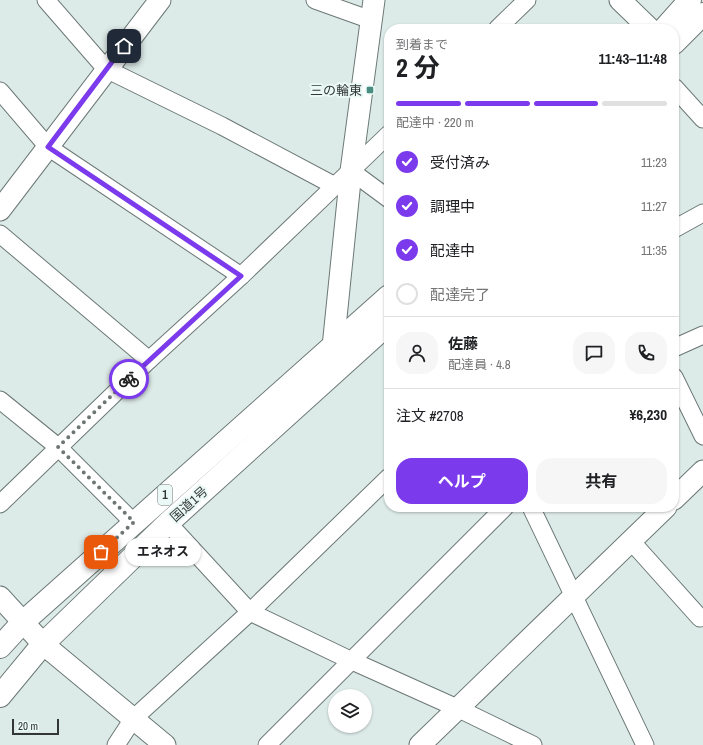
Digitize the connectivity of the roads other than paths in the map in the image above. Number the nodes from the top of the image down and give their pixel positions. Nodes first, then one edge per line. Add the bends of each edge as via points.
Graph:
1 (46, 0) edge
2 (160, 0) edge
3 (315, 0) edge
4 (527, 0) edge
5 (620, 0) edge
6 (690, 0) edge
7 (372, 10) edge
8 (703, 14) edge
9 (502, 24) edge
10 (645, 24) edge
11 (668, 24) edge
12 (679, 38) edge
13 (106, 69) junction
14 (0, 91) edge
15 (679, 93) edge
16 (703, 119) edge
17 (384, 139) edge
18 (48, 147) junction
19 (351, 171) junction
20 (335, 186) junction
21 (384, 195) edge
22 (0, 210) edge
23 (703, 213) edge
24 (679, 226) edge
25 (0, 234) edge
26 (241, 276) junction
27 (384, 301) edge
28 (384, 334) edge
29 (703, 336) edge
30 (679, 346) edge
31 (333, 347) junction
32 (149, 360) junction
33 (341, 368) junction
34 (679, 387) edge
35 (0, 400) edge
36 (703, 436) edge
37 (58, 447) junction
38 (703, 471) edge
39 (384, 482) edge
40 (679, 494) edge
41 (0, 504) edge
42 (500, 512) edge
43 (533, 512) edge
44 (661, 512) edge
45 (134, 522) junction
46 (168, 523) junction
47 (631, 541) junction
48 (574, 596) junction
49 (0, 597) edge
50 (250, 612) junction
51 (700, 618) dead end
52 (22, 623) junction
53 (43, 644) junction
54 (0, 647) edge
55 (350, 660) junction
56 (0, 696) edge
57 (457, 708) junction
58 (133, 719) junction
59 (116, 745) edge
60 (165, 745) edge
61 (267, 745) edge
62 (420, 745) edge
63 (533, 745) edge
64 (645, 745) edge

1 - 13 street
2 - 13 street
3 - 7 street
4 - 9 street
5 - 10 street
6 - 11 highway
7 - 19 street
8 - 12 highway
13 - 18 street
13 - 20 street via 222,126
14 - 18 street
15 - 16 street
17 - 19 street
18 - 22 street
18 - 26 street
19 - 20 street
19 - 21 street
19 - 31 street
20 - 26 street
23 - 24 street
25 - 32 street
26 - 32 street
27 - 31 highway, 国道1号 / 1
28 - 33 highway, 国道1号 / 1
29 - 30 street
31 - 33 street
31 - 45 highway, 国道1号 / 1
32 - 37 street
33 - 46 highway, 国道1号 / 1
34 - 36 street
35 - 37 street
37 - 41 street
37 - 45 street
38 - 40 street
39 - 50 street
42 - 55 street
43 - 48 street
44 - 47 street
45 - 52 highway, 国道1号 / 1
46 - 50 street
46 - 53 highway, 国道1号 / 1
47 - 48 street
47 - 51 street
48 - 57 street
48 - 64 street
49 - 52 street
50 - 55 street
50 - 58 street
52 - 53 street
52 - 54 highway, 国道1号 / 1
53 - 56 highway, 国道1号 / 1
53 - 58 street
55 - 57 street
55 - 61 street
57 - 62 street
57 - 63 street
58 - 59 street
58 - 60 street

